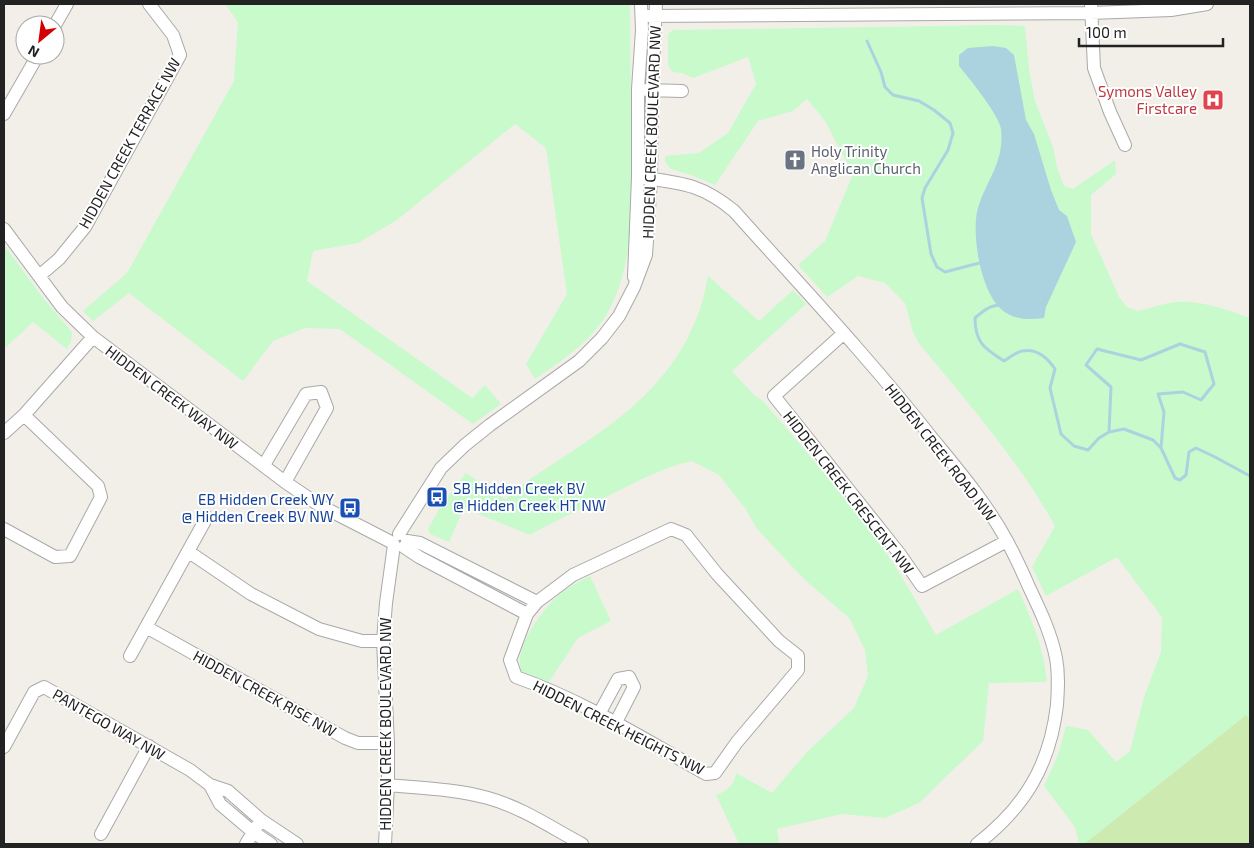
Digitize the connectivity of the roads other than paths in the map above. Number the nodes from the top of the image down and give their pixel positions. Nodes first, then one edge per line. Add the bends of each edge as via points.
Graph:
1 (67, 4) edge
2 (149, 4) edge
3 (1202, 5) edge
4 (1091, 8) edge
5 (979, 9) edge
6 (641, 10) edge
7 (656, 10) edge
8 (61, 15) edge
9 (32, 65) edge
10 (638, 89) junction
11 (652, 90) junction
12 (682, 91) dead end
13 (4, 114) edge
14 (1125, 145) dead end
15 (638, 177) junction
16 (652, 179) junction
17 (4, 229) edge
18 (39, 276) junction
19 (634, 287) junction
20 (844, 333) junction
21 (93, 337) junction
22 (24, 415) junction
23 (4, 433) edge
24 (264, 465) junction
25 (285, 482) junction
26 (207, 517) dead end
27 (4, 529) edge
28 (1007, 541) junction
29 (400, 542) junction
30 (189, 552) junction
31 (537, 602) junction
32 (527, 614) junction
33 (146, 627) junction
34 (383, 641) junction
35 (130, 656) dead end
36 (599, 714) junction
37 (616, 722) junction
38 (388, 743) junction
39 (149, 746) junction
40 (4, 747) edge
41 (210, 785) junction
42 (388, 785) junction
43 (261, 820) junction
44 (253, 832) junction
45 (101, 834) dead end
46 (246, 844) edge
47 (271, 844) edge
48 (297, 844) edge
49 (385, 844) edge
50 (582, 844) edge
51 (977, 844) edge

1 - 8 street
2 - 18 street, HIDDEN CREEK TERRACE NW via 173,35 180,55 85,227
3 - 4 street via 1171,10
4 - 5 street
4 - 14 street via 1094,68
5 - 7 street
6 - 7 street
6 - 10 street, HIDDEN CREEK BOULEVARD NW
7 - 11 street, HIDDEN CREEK BOULEVARD NW
9 - 13 street
10 - 11 street
10 - 15 street, HIDDEN CREEK BOULEVARD NW
11 - 12 street
11 - 16 street, HIDDEN CREEK BOULEVARD NW
15 - 16 street, HIDDEN CREEK ROAD NW
15 - 19 street, HIDDEN CREEK BOULEVARD NW
16 - 19 street, HIDDEN CREEK BOULEVARD NW via 646,255
16 - 20 street, HIDDEN CREEK ROAD NW via 702,189 721,200
17 - 18 street, HIDDEN CREEK WAY NW
18 - 21 street, HIDDEN CREEK WAY NW via 62,307
19 - 29 street, HIDDEN CREEK BOULEVARD NW via 619,316 578,361 502,416 441,468
20 - 28 street, HIDDEN CREEK ROAD NW via 972,487
20 - 28 street, HIDDEN CREEK CRESCENT NW via 774,396 922,586
21 - 22 street
21 - 24 street, HIDDEN CREEK WAY NW
22 - 23 street
22 - 27 street via 98,486 101,497 70,556 55,557
24 - 25 street, HIDDEN CREEK WAY NW
24 - 25 street via 306,394 321,392 328,408
25 - 29 street, HIDDEN CREEK WAY NW via 342,518
26 - 30 street
28 - 51 street, HIDDEN CREEK ROAD NW via 1050,635 1057,659 1059,687 1048,752 1039,771 1022,801 995,831
29 - 31 street, HIDDEN CREEK WAY NW via 420,543
29 - 32 street, HIDDEN CREEK WAY NW via 419,558
29 - 34 street, HIDDEN CREEK BOULEVARD NW via 391,573
30 - 33 street
30 - 34 street via 251,594 319,629 362,641
31 - 32 street, HIDDEN CREEK HEIGHTS NW
31 - 37 street, HIDDEN CREEK HEIGHTS NW via 573,575 671,529 686,535 716,574 779,641 798,656 798,670 715,773 706,774
32 - 36 street, HIDDEN CREEK HEIGHTS NW via 510,660 516,677 551,689
33 - 35 street
33 - 38 street, HIDDEN CREEK RISE NW via 345,738 358,743
34 - 38 street, HIDDEN CREEK BOULEVARD NW
36 - 37 street, HIDDEN CREEK HEIGHTS NW
36 - 37 street via 618,678 629,677 634,687
38 - 42 street, HIDDEN CREEK BOULEVARD NW
39 - 40 street, PANTEGO WAY NW via 44,687 34,692
39 - 41 street, PANTEGO WAY NW
39 - 45 street
41 - 43 street, PANTEGO WAY NW via 228,791
41 - 44 street, PANTEGO WAY NW via 220,804
42 - 49 street, HIDDEN CREEK BOULEVARD NW
42 - 50 street via 448,790 488,798
43 - 44 street
43 - 48 street, PANTEGO WAY NW
44 - 46 street
44 - 47 street, PANTEGO WAY NW

